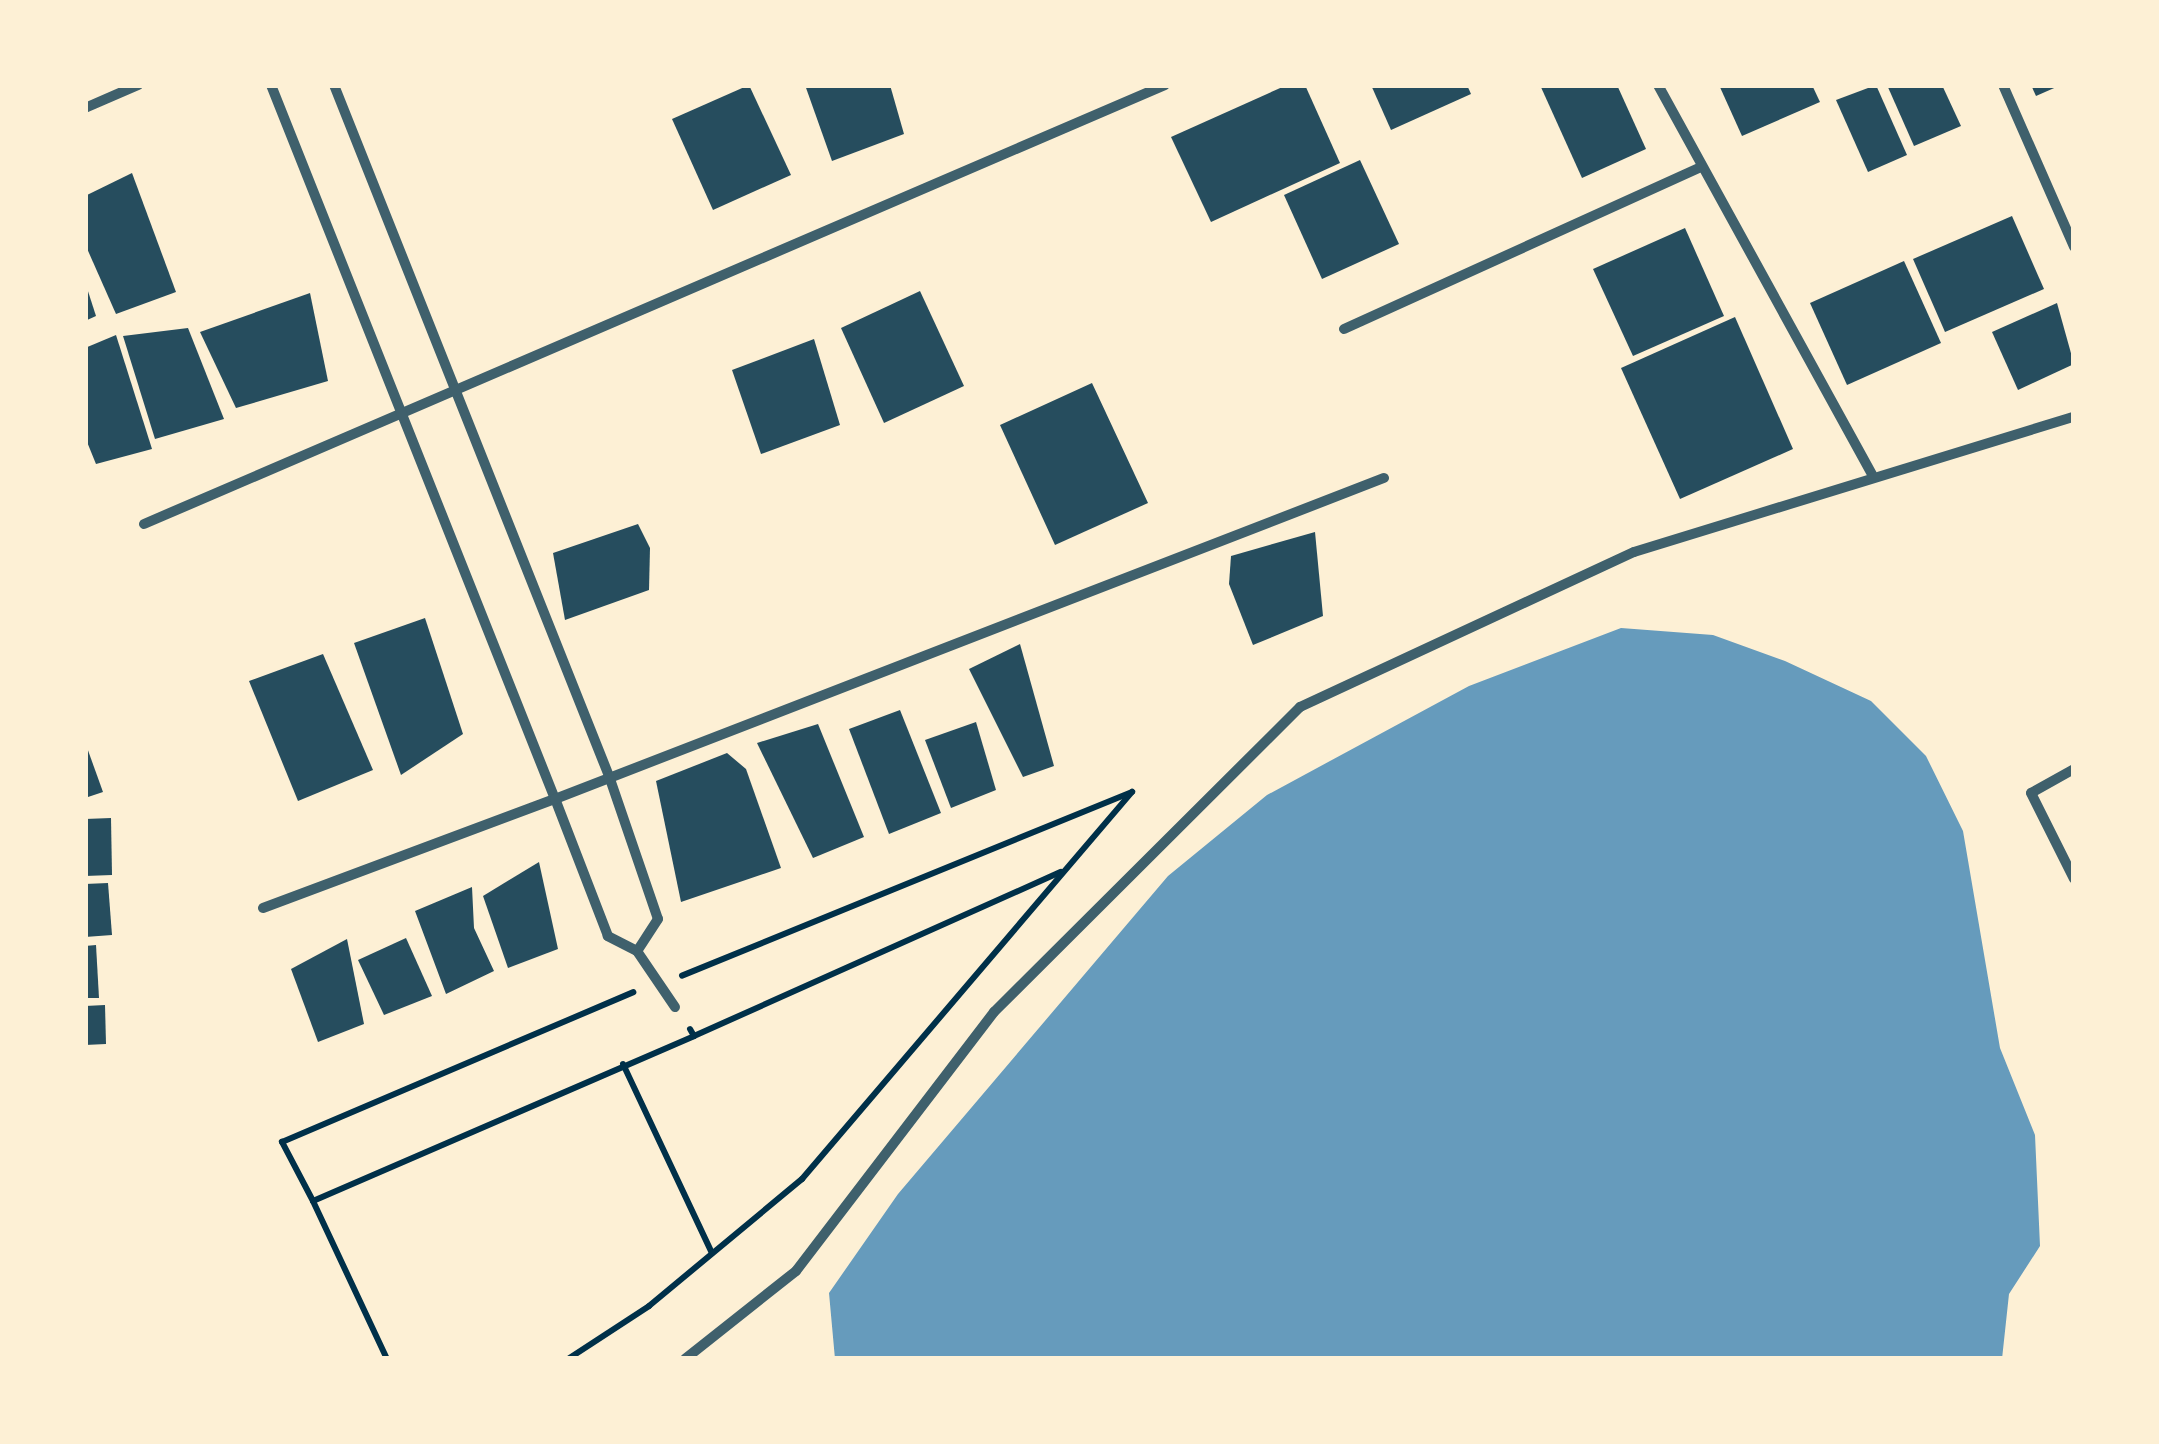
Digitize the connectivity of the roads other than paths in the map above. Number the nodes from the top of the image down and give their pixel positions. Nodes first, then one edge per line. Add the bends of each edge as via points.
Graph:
1 (138, 85) edge
2 (271, 85) edge
3 (334, 85) edge
4 (1164, 85) edge
5 (1658, 85) edge
6 (2003, 85) edge
7 (85, 108) edge
8 (1701, 168) junction
9 (2074, 247) edge
10 (1344, 330) dead end
11 (455, 394) junction
12 (406, 417) junction
13 (2074, 417) edge
14 (1872, 474) junction
15 (1384, 478) dead end
16 (144, 524) dead end
17 (2074, 770) edge
18 (610, 776) junction
19 (555, 799) junction
20 (2074, 880) edge
21 (264, 908) dead end
22 (636, 950) junction
23 (675, 1007) road end
24 (685, 1359) edge

1 - 7 street
2 - 12 street
3 - 11 street
4 - 11 street
5 - 8 street
6 - 9 street
8 - 10 street
8 - 14 street
11 - 12 street
11 - 18 street
12 - 16 street
12 - 19 street
13 - 14 street
14 - 24 street via 1634,552 1300,707 994,1012 796,1271
15 - 18 street
17 - 20 street via 2031,793
18 - 19 street
18 - 22 street via 658,919
19 - 21 street
19 - 22 street via 608,936
22 - 23 street via 665,983

